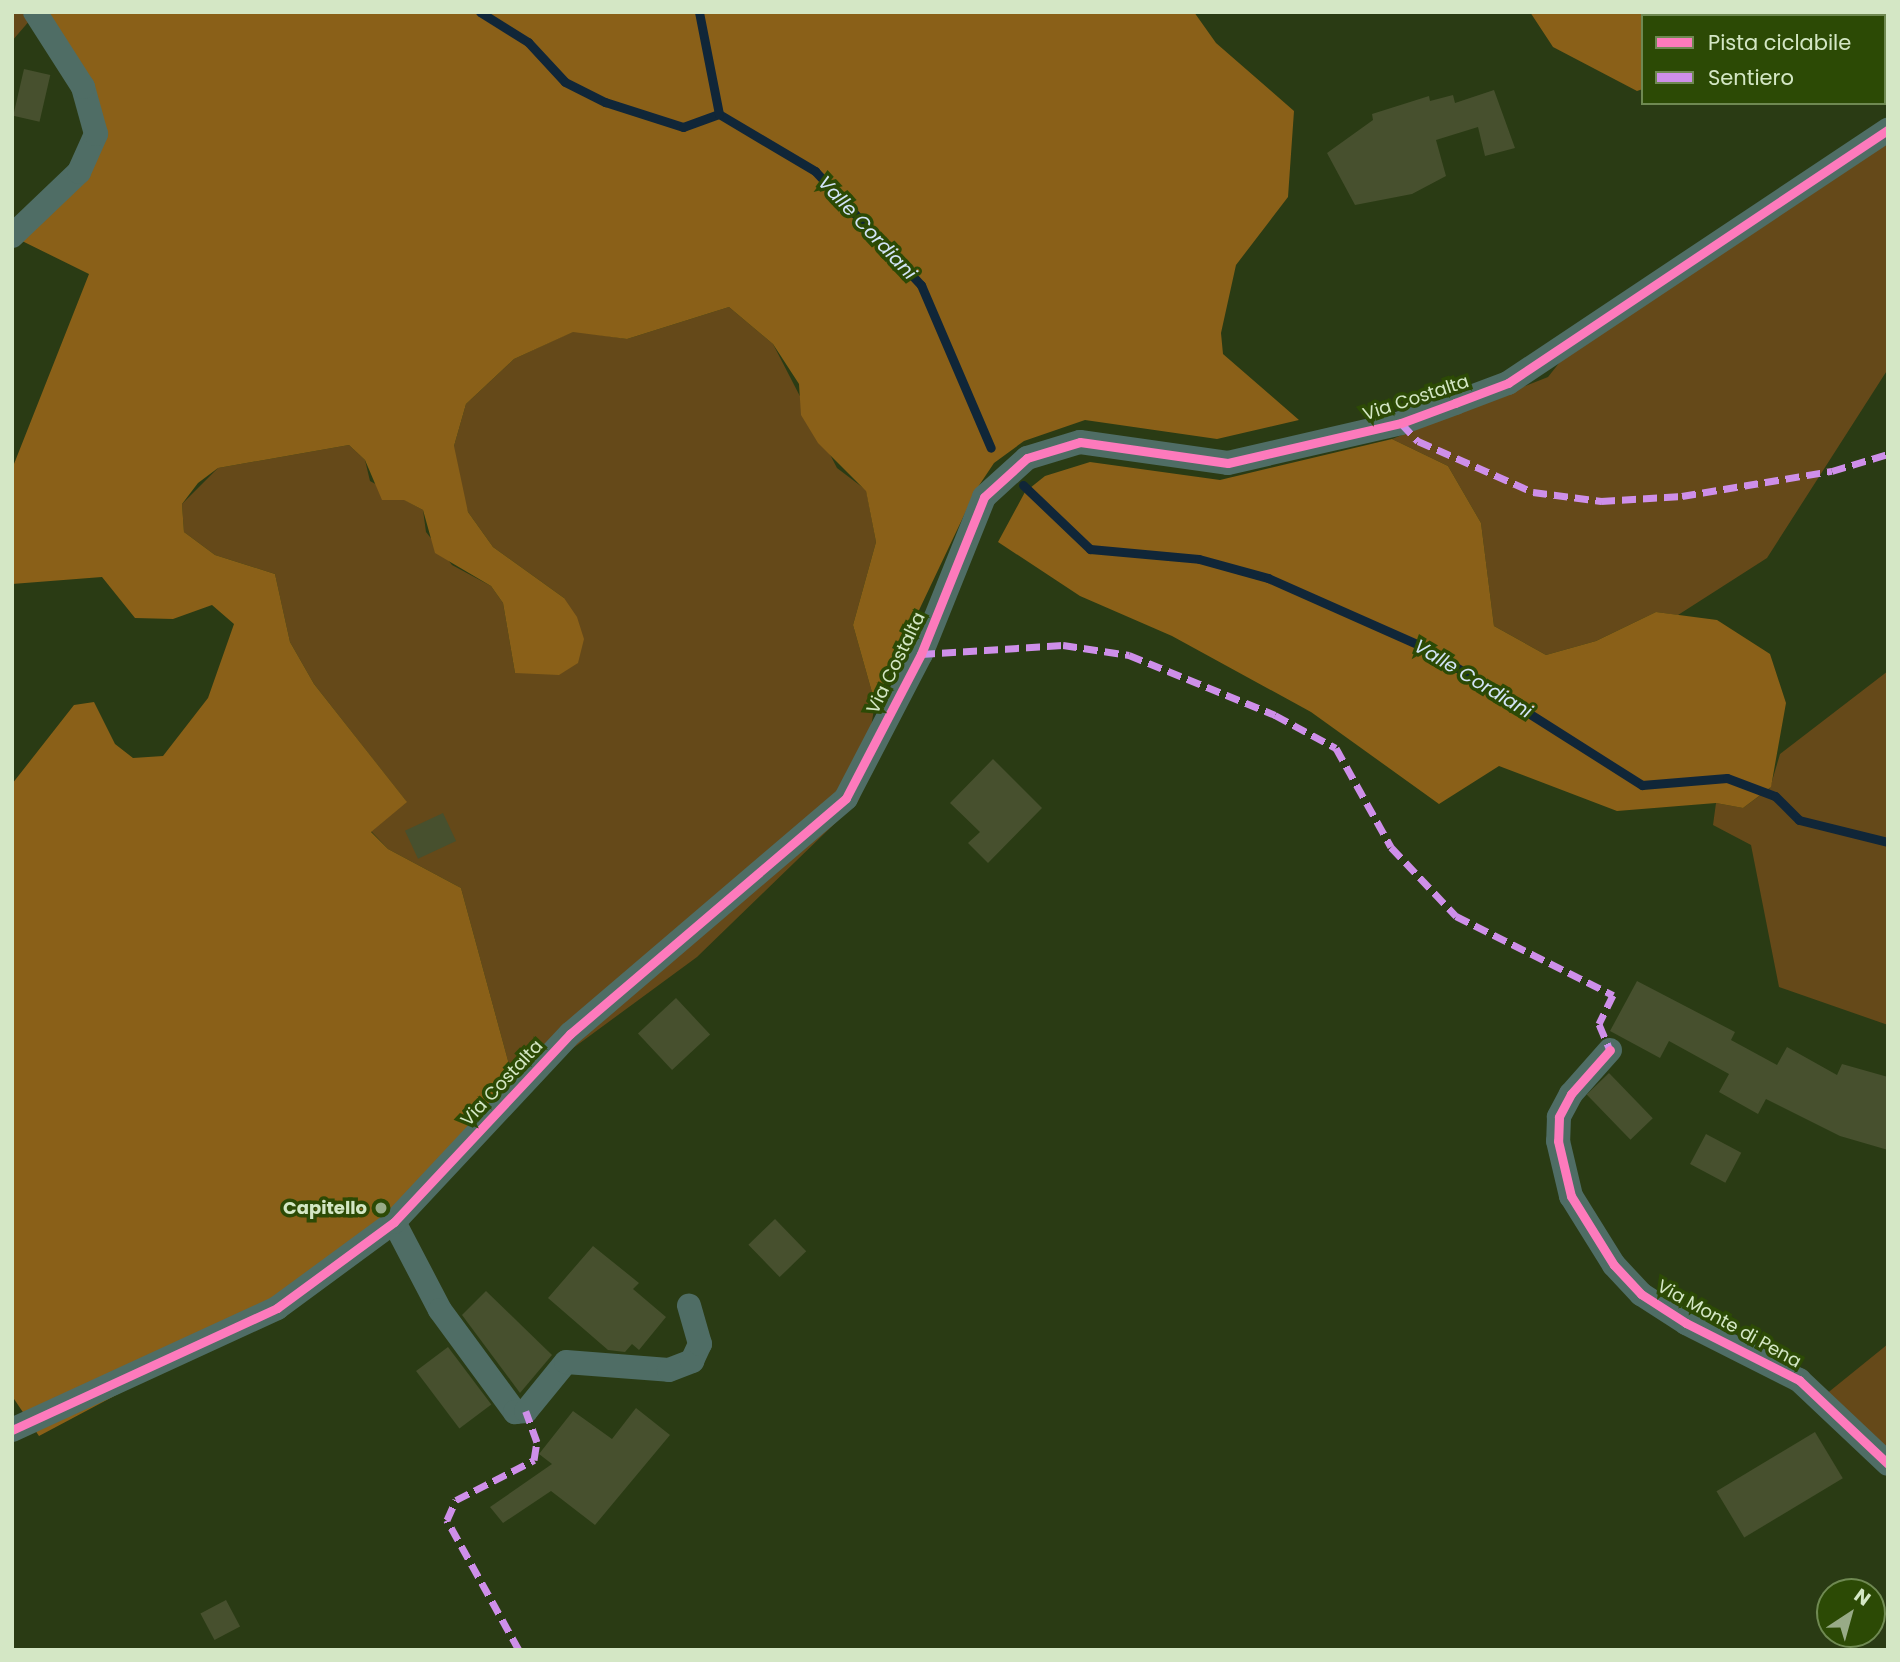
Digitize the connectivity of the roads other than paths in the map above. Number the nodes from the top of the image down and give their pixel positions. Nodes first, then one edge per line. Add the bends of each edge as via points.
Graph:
1 (35, 12) edge
2 (1888, 130) edge
3 (12, 236) edge
4 (1610, 1050) dead end
5 (394, 1222) junction
6 (689, 1306) dead end
7 (12, 1430) edge
8 (1888, 1464) edge

1 - 3 street via 83,87 96,134 79,173
2 - 5 street, Via Costalta via 1508,383 1401,423 1228,463 1080,442 1027,458 984,497 921,654 846,798 570,1034
4 - 8 street, Via Monte di Pena via 1571,1094 1559,1117 1558,1141 1571,1196 1614,1265 1641,1294 1686,1323 1799,1380
5 - 6 street via 440,1310 515,1412 526,1410 566,1362 669,1370 692,1361 700,1345
5 - 7 street, Via Costalta via 277,1308

